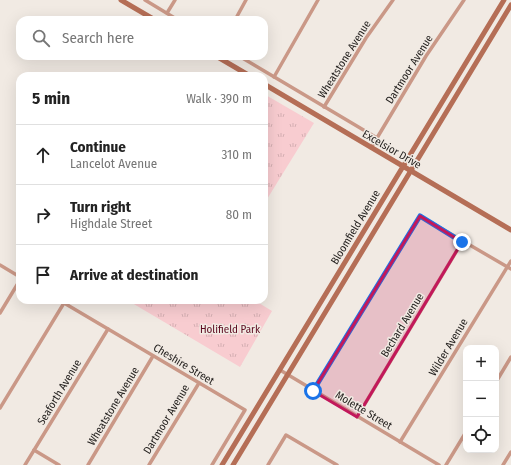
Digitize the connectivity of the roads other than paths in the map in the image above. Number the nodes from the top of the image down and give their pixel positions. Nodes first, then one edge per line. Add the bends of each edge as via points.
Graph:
1 (121, 0) edge
2 (145, 0) edge
3 (175, 0) edge
4 (246, 0) edge
5 (318, 0) edge
6 (393, 0) edge
7 (464, 0) edge
8 (504, 0) edge
9 (511, 5) edge
10 (167, 13) junction
11 (148, 16) edge
12 (172, 16) edge
13 (237, 16) edge
14 (223, 60) edge
15 (246, 60) edge
16 (243, 72) edge
17 (266, 72) edge
18 (268, 73) edge
19 (274, 77) junction
20 (268, 86) edge
21 (324, 107) junction
22 (377, 138) junction
23 (371, 148) junction
24 (403, 167) junction
25 (410, 171) junction
26 (511, 230) edge
27 (462, 242) junction
28 (511, 261) edge
29 (0, 265) edge
30 (509, 268) edge
31 (16, 275) edge
32 (16, 287) edge
33 (63, 304) edge
34 (66, 304) edge
35 (0, 313) edge
36 (108, 329) junction
37 (153, 356) junction
38 (511, 357) edge
39 (280, 370) junction
40 (288, 375) junction
41 (497, 381) edge
42 (199, 383) junction
43 (313, 391) junction
44 (0, 408) edge
45 (357, 417) junction
46 (463, 437) edge
47 (400, 442) junction
48 (34, 450) junction
49 (511, 452) edge
50 (329, 460) junction
51 (25, 465) edge
52 (59, 465) edge
53 (88, 465) edge
54 (149, 465) edge
55 (212, 465) edge
56 (222, 465) edge
57 (233, 465) edge
58 (268, 465) edge
59 (326, 465) edge
60 (337, 465) edge
61 (439, 465) edge
62 (446, 465) edge
63 (503, 465) edge

1 - 11 main road
2 - 10 street
3 - 10 street
4 - 13 street
5 - 19 street
6 - 21 street, Wheatstone Avenue via 366,38
7 - 22 street, Dartmoor Avenue via 426,56
8 - 24 main road, Bloomfield Avenue
9 - 25 main road, Bloomfield Avenue
10 - 12 street
14 - 16 main road
15 - 17 street, Excelsior Drive
18 - 19 street, Excelsior Drive
19 - 21 street, Excelsior Drive
20 - 23 main road, Excelsior Drive
21 - 22 street, Excelsior Drive
22 - 23 street, Dartmoor Avenue
23 - 24 main road, Excelsior Drive
24 - 25 main road, Excelsior Drive
24 - 39 main road, Bloomfield Avenue
25 - 26 main road, Excelsior Drive
25 - 40 main road, Bloomfield Avenue
27 - 30 street
27 - 43 street via 420,216
27 - 45 street, Bechard Avenue
28 - 30 street, Wilder Avenue
29 - 31 street
30 - 47 street, Wilder Avenue
32 - 35 street
33 - 44 street
34 - 36 street, Cheshire Street
36 - 37 street, Cheshire Street
36 - 48 street, Seaforth Avenue
37 - 42 street, Cheshire Street
37 - 53 street, Wheatstone Avenue
38 - 41 street
39 - 40 street, Molette Street
39 - 56 main road, Bloomfield Avenue
40 - 43 street, Molette Street
40 - 57 main road, Bloomfield Avenue
42 - 54 street, Dartmoor Avenue
42 - 55 street, Cheshire Street via 245,410
43 - 45 street, Molette Street
45 - 47 street, Molette Street
46 - 62 street
47 - 61 street, Molette Street
48 - 51 street, Seaforth Avenue
48 - 52 street
49 - 63 street
50 - 58 street via 286,435
50 - 59 street
50 - 60 street

